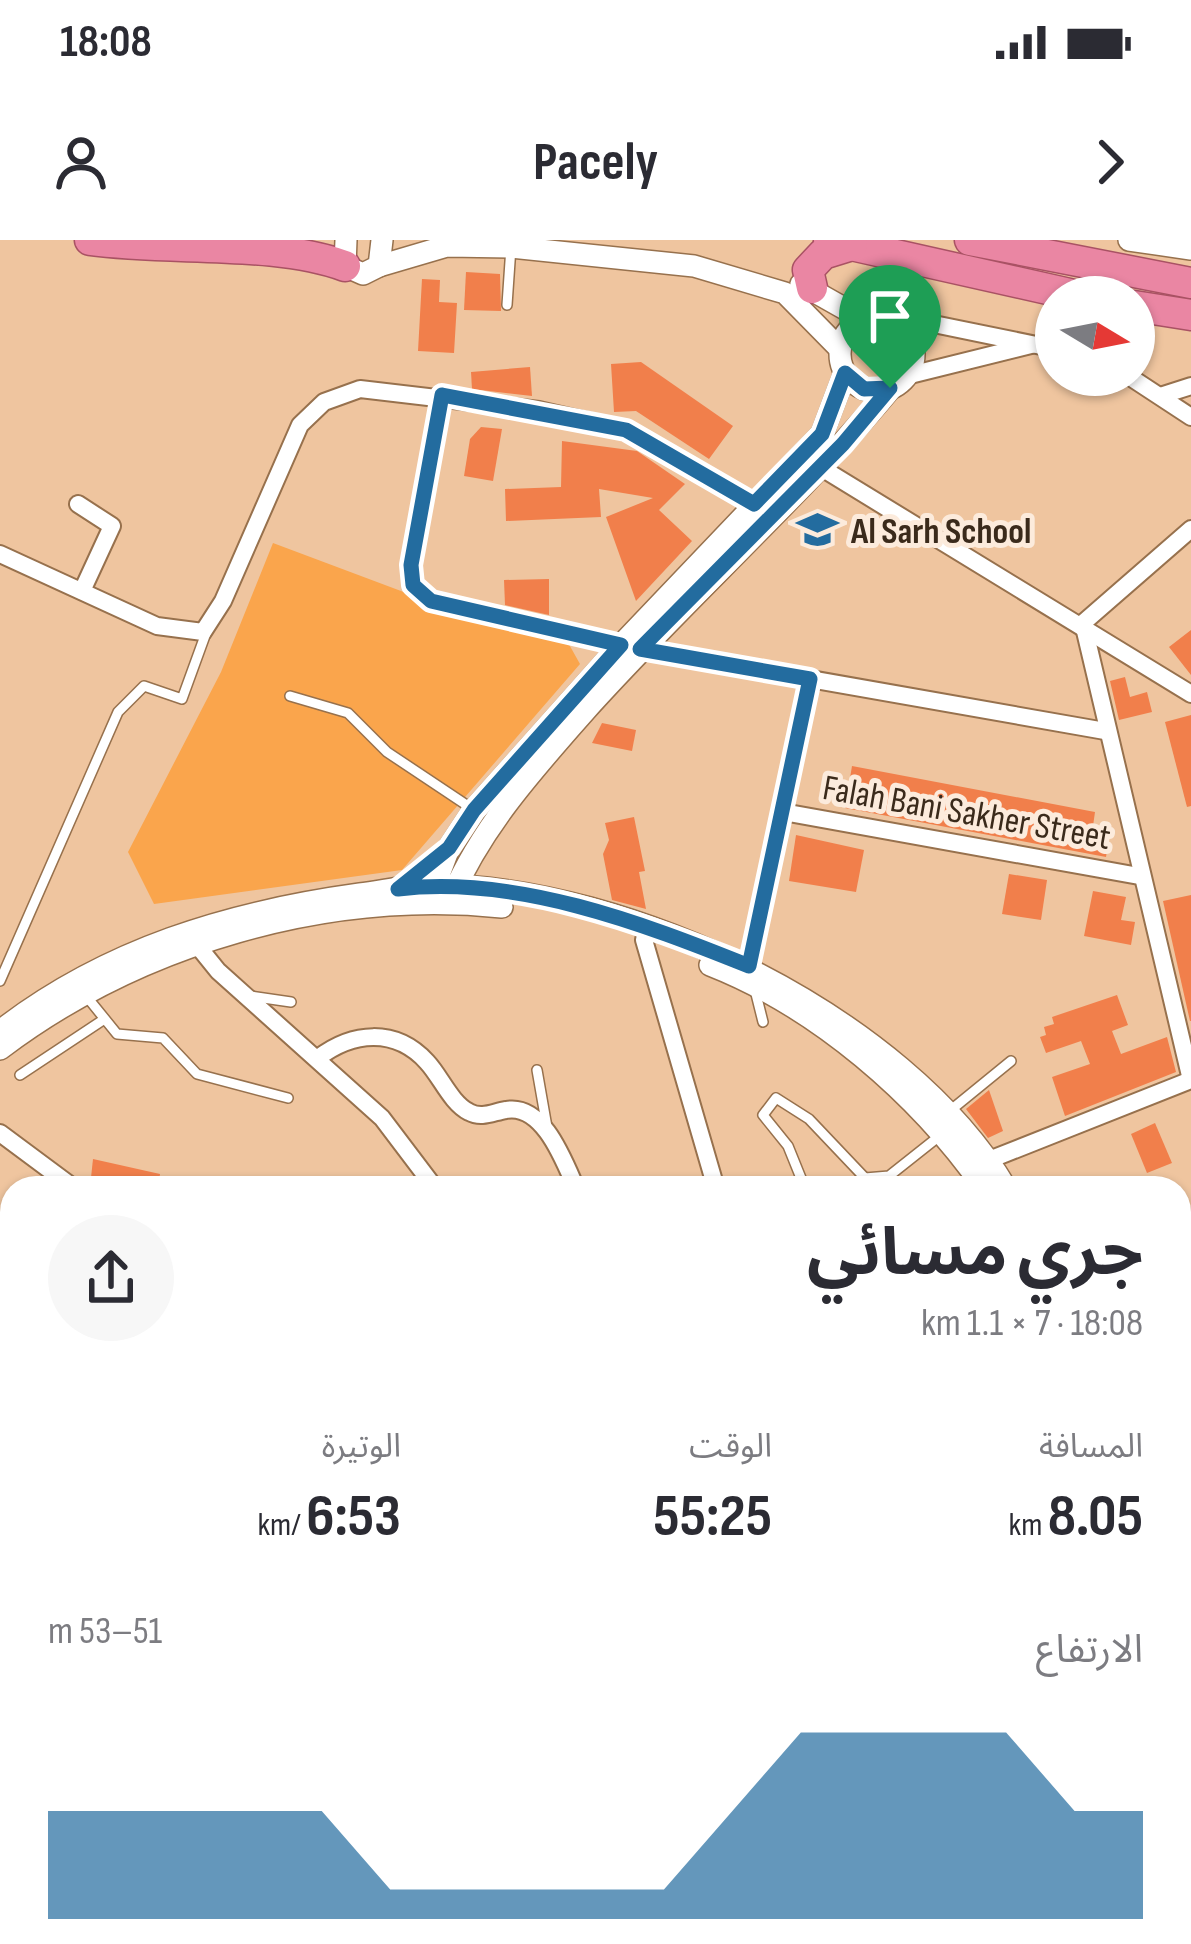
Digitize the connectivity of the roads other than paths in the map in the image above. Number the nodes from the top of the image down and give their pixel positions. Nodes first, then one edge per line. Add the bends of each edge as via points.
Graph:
1 (90, 240) edge
2 (382, 240) edge
3 (579, 240) edge
4 (970, 240) edge
5 (1129, 240) edge
6 (841, 242) edge
7 (511, 247) junction
8 (1191, 249) edge
9 (345, 253) edge
10 (379, 266) junction
11 (1191, 283) edge
12 (1035, 286) edge
13 (812, 288) junction
14 (507, 305) dead end
15 (1155, 309) edge
16 (1191, 315) edge
17 (863, 319) junction
18 (899, 324) junction
19 (1035, 344) edge
20 (1035, 345) edge
21 (840, 349) junction
22 (845, 373) junction
23 (898, 382) junction
24 (1191, 386) edge
25 (1155, 391) edge
26 (442, 395) junction
27 (1163, 395) junction
28 (1191, 417) edge
29 (820, 467) junction
30 (78, 504) dead end
31 (754, 504) junction
32 (1191, 529) edge
33 (2, 560) edge
34 (82, 591) junction
35 (1083, 623) junction
36 (200, 630) junction
37 (631, 647) junction
38 (810, 679) junction
39 (1191, 694) edge
40 (290, 696) dead end
41 (1106, 731) junction
42 (474, 810) junction
43 (783, 812) junction
44 (484, 836) junction
45 (449, 848) junction
46 (1139, 876) junction
47 (398, 889) junction
48 (494, 893) junction
49 (442, 895) junction
50 (645, 933) junction
51 (197, 945) junction
52 (752, 975) junction
53 (0, 981) edge
54 (84, 993) junction
55 (245, 996) junction
56 (291, 1002) dead end
57 (103, 1020) junction
58 (763, 1022) dead end
59 (0, 1031) edge
60 (0, 1049) edge
61 (318, 1058) junction
62 (1011, 1060) dead end
63 (537, 1070) dead end
64 (20, 1075) dead end
65 (1191, 1080) edge
66 (288, 1098) dead end
67 (944, 1124) junction
68 (0, 1133) edge
69 (547, 1133) junction
70 (989, 1160) junction
71 (58, 1176) edge
72 (426, 1176) edge
73 (570, 1176) edge
74 (713, 1176) edge
75 (800, 1176) edge
76 (863, 1176) edge
77 (889, 1176) edge
78 (976, 1176) edge
79 (999, 1176) edge
80 (3, 1944) edge
81 (68, 1944) edge

1 - 9 highway
2 - 10 street
3 - 13 street via 706,254
4 - 11 highway
5 - 8 street
6 - 12 highway
6 - 13 highway via 811,264
7 - 10 street via 448,246
7 - 14 lane
7 - 21 street via 752,279 785,293
9 - 10 street via 363,274
13 - 17 street
15 - 16 highway
17 - 18 street
17 - 21 street
18 - 19 street
18 - 23 street via 912,342
20 - 23 street
21 - 22 street
22 - 23 street via 864,389
22 - 31 street via 822,434
23 - 29 street
24 - 27 street
25 - 27 street
26 - 31 street via 626,430
26 - 36 street via 360,389 309,413
26 - 37 street via 413,585 431,601
27 - 28 street
29 - 35 street
29 - 37 street
30 - 34 street via 112,526
31 - 37 street
32 - 35 street
33 - 34 street
34 - 36 street via 157,626
35 - 39 street
35 - 41 street
36 - 53 lane via 182,698 144,686 118,712
37 - 38 street
37 - 42 street
37 - 44 street
38 - 41 street
38 - 43 street
40 - 42 lane via 349,713 387,752
41 - 46 street
42 - 45 street
43 - 46 street, Falah Bani Sakher Street
43 - 52 street
44 - 48 street via 482,867
44 - 49 street
45 - 47 street
45 - 49 street
46 - 65 street
47 - 49 street
47 - 59 street via 276,904 143,947
48 - 49 street
48 - 50 street
49 - 50 street
49 - 51 street
50 - 52 street
50 - 74 street
51 - 54 street
51 - 55 street
52 - 58 lane
52 - 67 street
54 - 57 lane
54 - 60 street
55 - 56 lane
55 - 61 street
57 - 64 lane
57 - 66 lane via 117,1034 163,1038 197,1074
61 - 69 street via 355,1037 394,1040 425,1059 465,1110 520,1110
61 - 72 street via 382,1118
62 - 67 lane
63 - 69 lane
65 - 70 street
67 - 70 street
67 - 77 lane
67 - 78 street
68 - 71 street
69 - 73 street
70 - 79 street
75 - 76 lane via 763,1115 776,1098 809,1119
80 - 81 street

